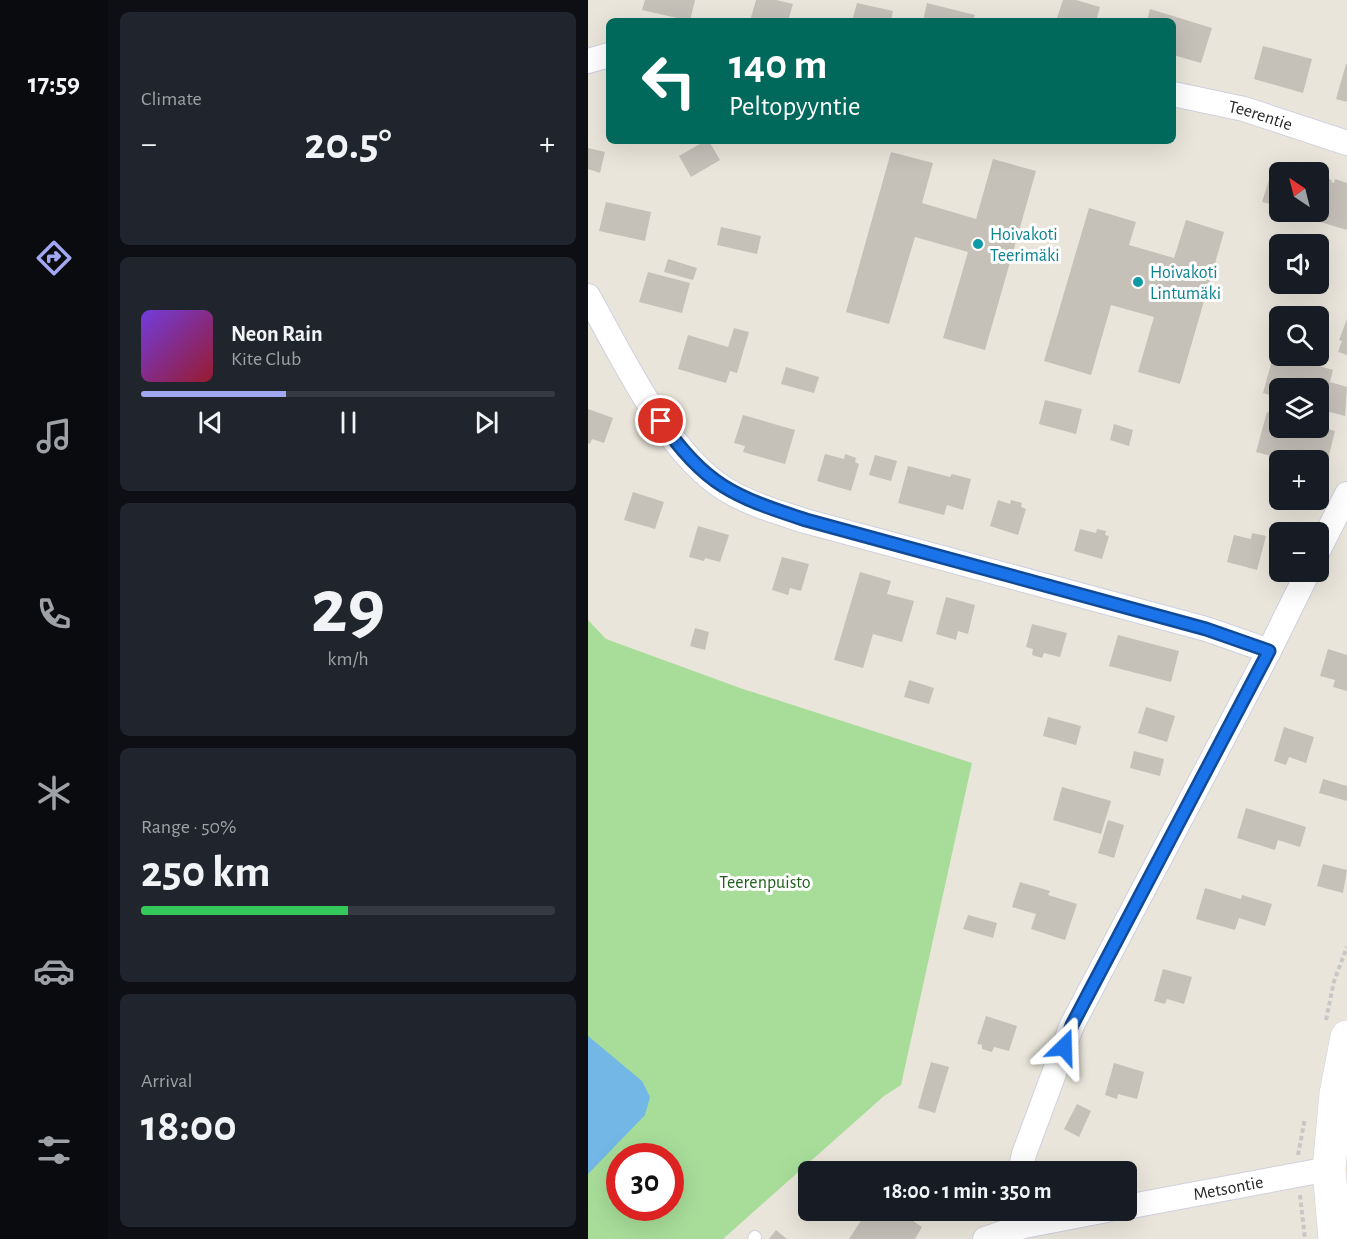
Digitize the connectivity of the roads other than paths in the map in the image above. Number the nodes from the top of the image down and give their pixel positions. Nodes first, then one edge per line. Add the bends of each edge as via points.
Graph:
1 (606, 56) edge
2 (588, 61) edge
3 (1176, 95) edge
4 (1347, 143) edge
5 (588, 296) edge
6 (1347, 494) edge
7 (1329, 529) edge
8 (1303, 582) edge
9 (1269, 651) junction
10 (1347, 1037) edge
11 (1022, 1161) edge
12 (1329, 1169) junction
13 (1137, 1205) edge
14 (1048, 1221) edge
15 (1026, 1225) edge
16 (985, 1239) edge
17 (1335, 1239) edge

1 - 2 street
3 - 4 street, Teerentie via 1244,109
5 - 9 street via 674,440 695,465 724,489 806,520 1206,629
6 - 7 street
8 - 9 street
9 - 11 street via 1072,1025
10 - 12 main road via 1336,1094
12 - 13 street, Metsontie
12 - 17 main road
14 - 15 street
15 - 16 street

